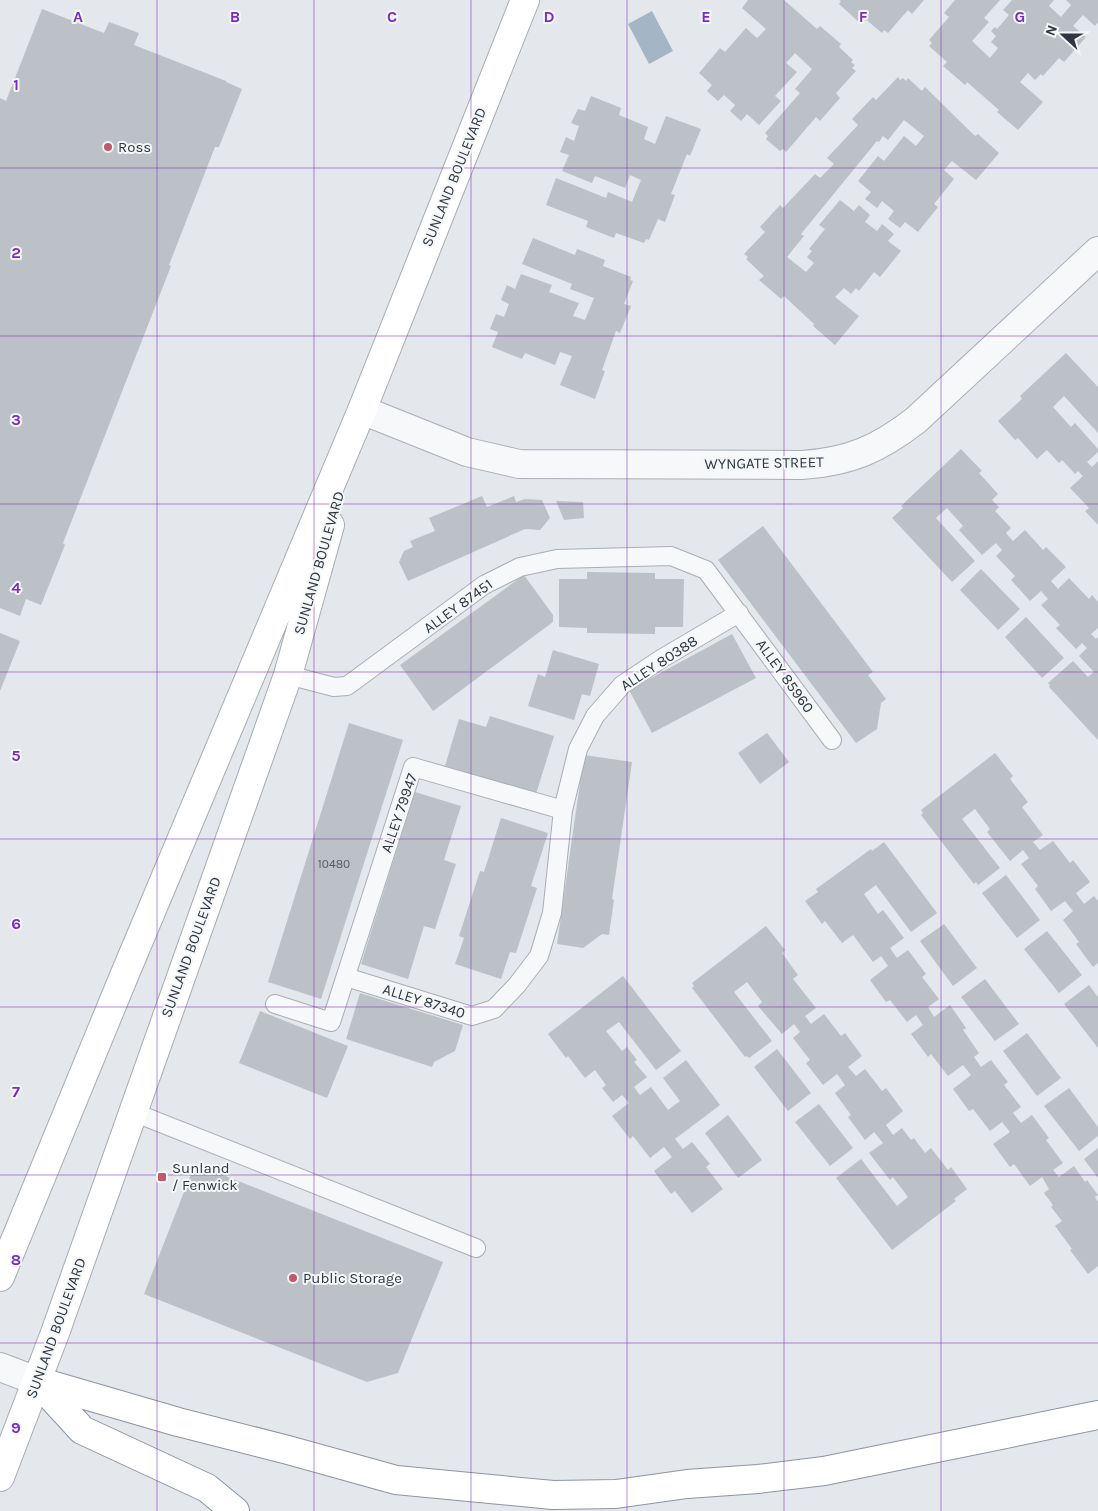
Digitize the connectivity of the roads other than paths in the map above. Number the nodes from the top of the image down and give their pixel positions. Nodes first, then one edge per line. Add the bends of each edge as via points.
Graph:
1 (525, 0) edge
2 (1098, 250) edge
3 (362, 410) junction
4 (739, 613) junction
5 (288, 675) junction
6 (832, 740) dead end
7 (563, 810) junction
8 (346, 977) junction
9 (275, 1004) dead end
10 (133, 1112) junction
11 (476, 1248) dead end
12 (0, 1277) edge
13 (0, 1367) edge
14 (38, 1380) junction
15 (1098, 1415) edge
16 (0, 1477) edge
17 (236, 1511) edge

1 - 3 main road, SUNLAND BOULEVARD
2 - 3 street, WYNGATE STREET via 916,420 871,450 822,464 519,464 467,452
3 - 5 main road, SUNLAND BOULEVARD
3 - 12 main road, SUNLAND BOULEVARD
4 - 5 lane, ALLEY 87451 via 706,570 671,556 557,559 520,567 484,585 347,686 334,687
4 - 6 lane, ALLEY 85960
4 - 7 lane, ALLEY 80388 via 622,685 595,716 578,750
5 - 10 main road, SUNLAND BOULEVARD
7 - 8 lane, ALLEY 87340 via 552,913 539,956 494,1009 472,1016
7 - 8 lane, ALLEY 79947 via 413,768
8 - 9 lane via 332,1022
10 - 11 lane
10 - 14 main road, SUNLAND BOULEVARD
13 - 14 street
14 - 15 main road via 178,1422 396,1480 553,1495 616,1494 824,1471
14 - 16 main road, SUNLAND BOULEVARD
14 - 17 main road via 82,1430 207,1488

